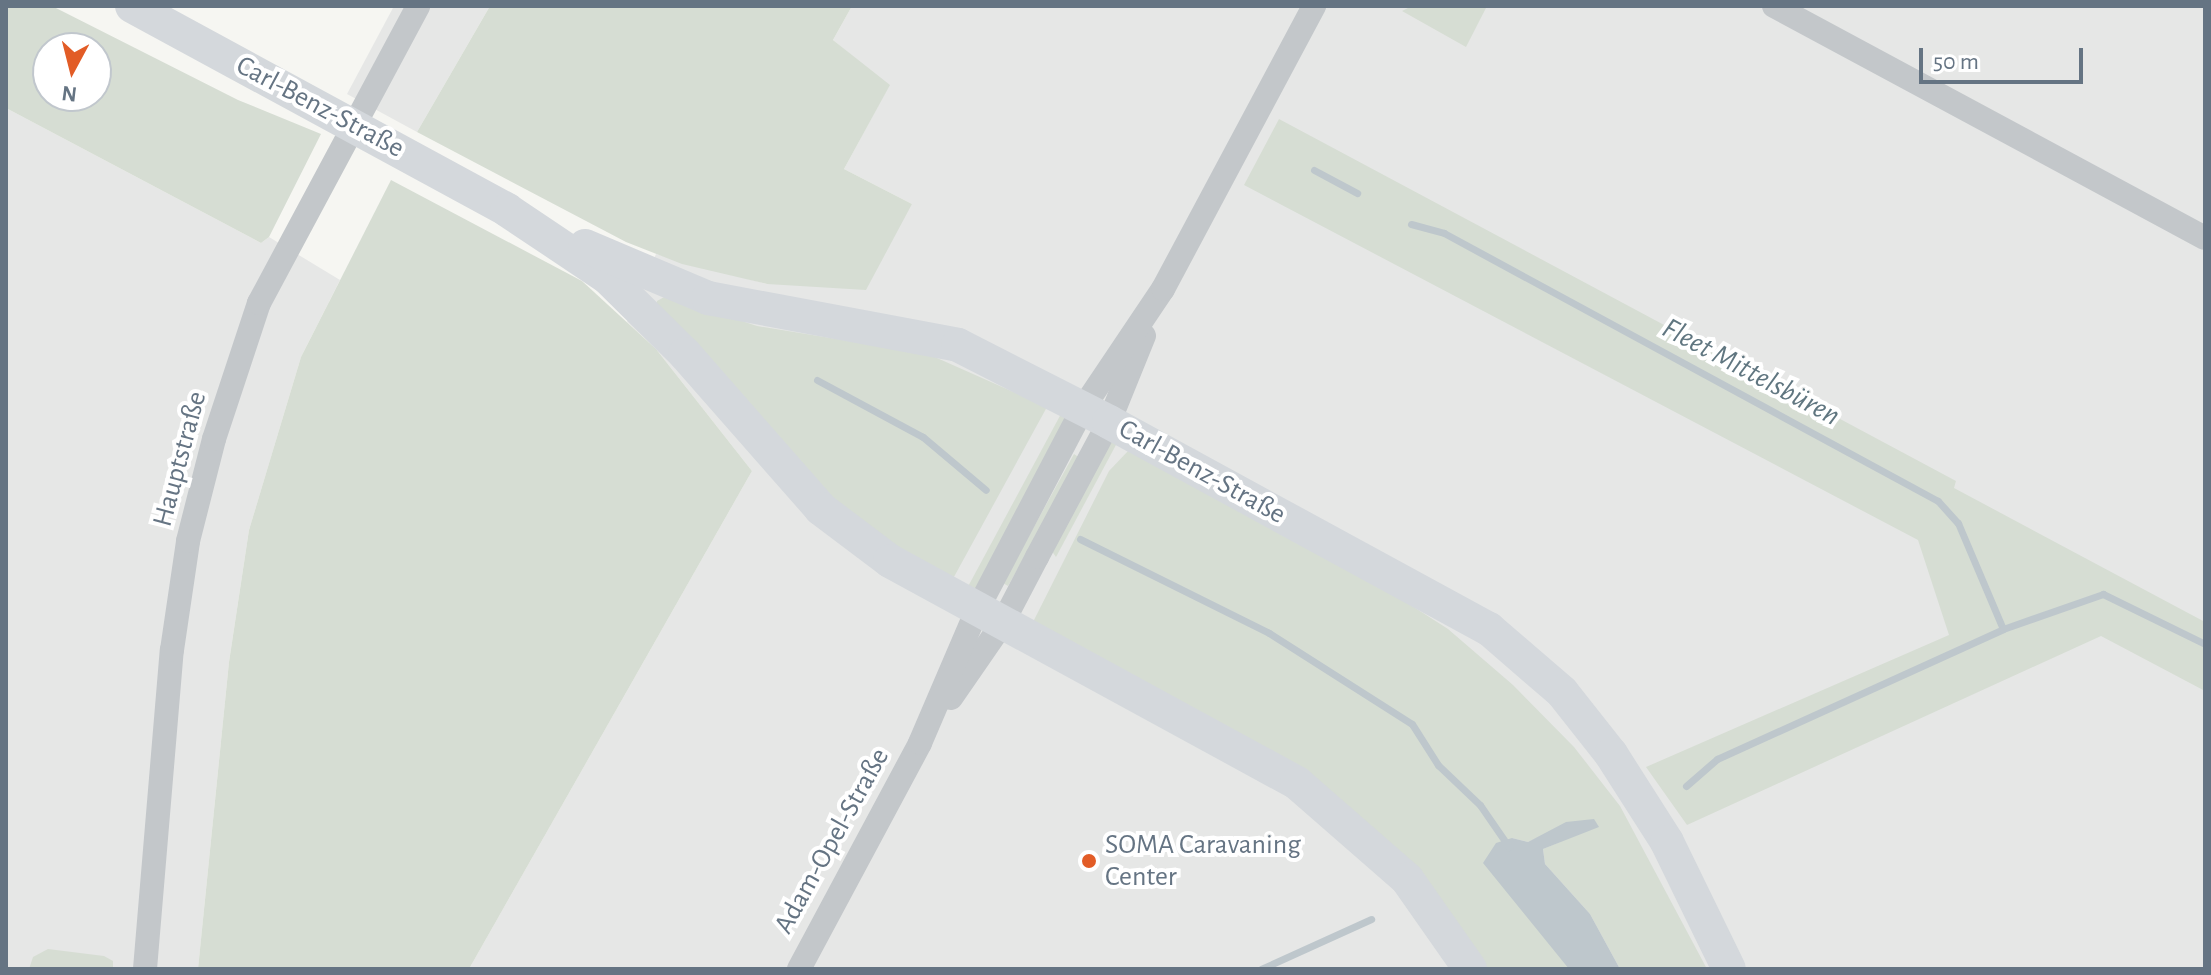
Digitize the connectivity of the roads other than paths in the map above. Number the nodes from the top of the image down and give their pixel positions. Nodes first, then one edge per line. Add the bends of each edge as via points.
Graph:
1 (132, 6) edge
2 (418, 6) edge
3 (1314, 6) edge
4 (1774, 6) edge
5 (507, 210) junction
6 (2205, 238) edge
7 (1096, 415) junction
8 (989, 617) junction
9 (145, 969) edge
10 (799, 969) edge
11 (1470, 969) edge
12 (1729, 969) edge

1 - 5 street, Carl-Benz-Straße
2 - 9 street, Hauptstraße via 259,303 214,439 188,541 172,650
3 - 7 street, Adam-Opel-Straße
4 - 6 street
5 - 7 street, Carl-Benz-Straße via 708,298 958,345
5 - 8 street, Carl-Benz-Straße via 607,277 685,354 821,509 890,561
7 - 8 street, Adam-Opel-Straße
7 - 12 street, Carl-Benz-Straße via 1489,629 1562,692 1611,754 1667,842
8 - 10 street, Adam-Opel-Straße
8 - 11 street, Carl-Benz-Straße via 1297,783 1407,879

